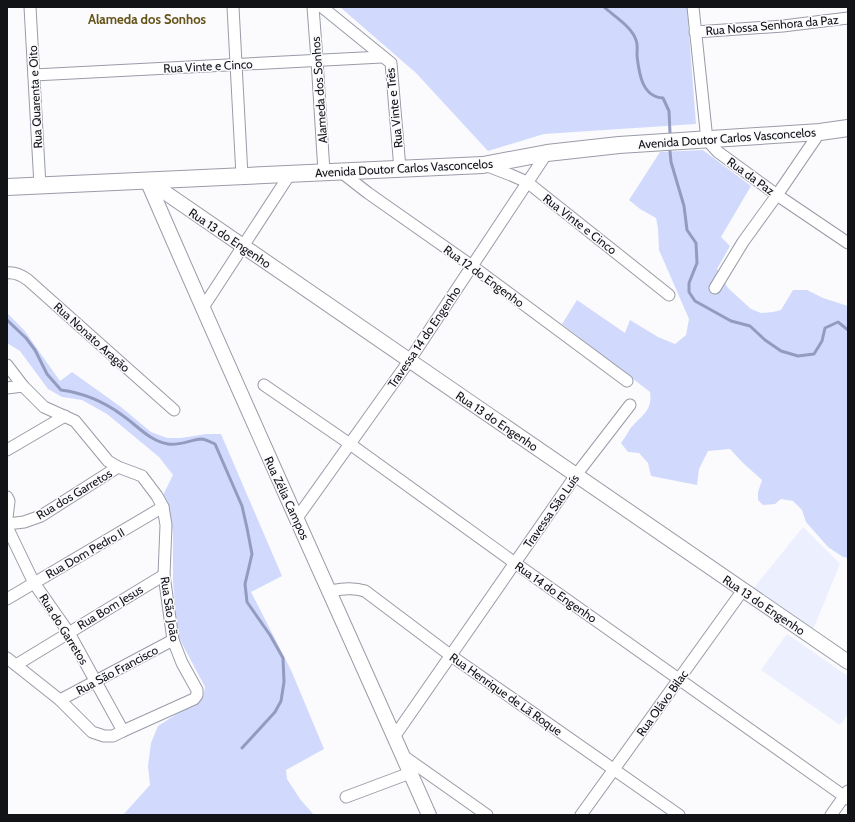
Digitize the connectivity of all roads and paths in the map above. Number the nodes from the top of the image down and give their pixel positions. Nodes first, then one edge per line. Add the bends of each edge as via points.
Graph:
1 (30, 7) edge
2 (233, 7) edge
3 (313, 7) edge
4 (322, 7) edge
5 (693, 7) edge
6 (848, 18) edge
7 (695, 32) junction
8 (382, 57) junction
9 (317, 60) junction
10 (236, 65) junction
11 (34, 75) junction
12 (848, 128) edge
13 (820, 132) junction
14 (707, 140) junction
15 (547, 153) junction
16 (483, 165) junction
17 (400, 169) junction
18 (324, 172) junction
19 (341, 172) junction
20 (290, 174) junction
21 (242, 176) junction
22 (147, 180) junction
23 (527, 182) junction
24 (40, 186) junction
25 (7, 187) edge
26 (777, 195) junction
27 (848, 243) edge
28 (244, 247) junction
29 (472, 266) junction
30 (7, 273) edge
31 (715, 288) dead end
32 (669, 295) dead end
33 (202, 309) junction
34 (409, 361) junction
35 (7, 365) edge
36 (627, 381) dead end
37 (264, 385) dead end
38 (23, 386) junction
39 (7, 388) edge
40 (630, 405) dead end
41 (174, 410) dead end
42 (65, 416) junction
43 (350, 444) junction
44 (7, 450) edge
45 (118, 467) junction
46 (576, 475) junction
47 (7, 497) edge
48 (162, 507) junction
49 (7, 518) edge
50 (297, 518) junction
51 (7, 526) edge
52 (515, 563) junction
53 (164, 575) junction
54 (34, 583) junction
55 (743, 590) junction
56 (329, 591) junction
57 (7, 599) edge
58 (69, 632) junction
59 (173, 640) junction
60 (450, 655) junction
61 (11, 662) edge
62 (848, 662) edge
63 (679, 679) junction
64 (96, 681) junction
65 (60, 700) junction
66 (123, 731) junction
67 (394, 737) junction
68 (402, 755) junction
69 (614, 769) junction
70 (410, 773) junction
71 (847, 795) edge
72 (346, 798) dead end
73 (429, 815) edge
74 (487, 815) edge
75 (581, 815) edge
76 (679, 815) edge
77 (831, 815) edge

1 - 11 street, Rua Quarenta e Oito
2 - 10 street
3 - 9 street, Alameda dos Sonhos
4 - 8 street, Rua Vinte e Três
5 - 7 street
6 - 7 street, Rua Nossa Senhora da Paz via 783,26
7 - 14 street
8 - 9 street, Rua Vinte e Cinco
8 - 17 street, Rua Vinte e Três via 391,63
9 - 10 street, Rua Vinte e Cinco
9 - 18 street, Alameda dos Sonhos
10 - 11 street, Rua Vinte e Cinco
10 - 21 street
11 - 24 street, Rua Quarenta e Oito
12 - 13 main road, Avenida Doutor Carlos Vasconcelos
13 - 14 main road, Avenida Doutor Carlos Vasconcelos
13 - 26 street
14 - 15 main road, Avenida Doutor Carlos Vasconcelos via 619,145
14 - 26 street, Rua da Paz via 718,152
15 - 16 main road, Avenida Doutor Carlos Vasconcelos
15 - 23 street, Travessa 14 do Engenho
16 - 17 main road, Avenida Doutor Carlos Vasconcelos
16 - 23 street, Rua Vinte e Cinco
17 - 19 main road, Avenida Doutor Carlos Vasconcelos
18 - 19 main road, Avenida Doutor Carlos Vasconcelos
18 - 20 main road, Avenida Doutor Carlos Vasconcelos
19 - 29 street, Rua 12 do Engenho
20 - 21 main road, Avenida Doutor Carlos Vasconcelos
20 - 28 street
21 - 22 main road, Avenida Doutor Carlos Vasconcelos
22 - 24 main road, Avenida Doutor Carlos Vasconcelos
22 - 28 street, Rua 13 do Engenho
22 - 33 street, Rua Zélia Campos
23 - 29 street, Travessa 14 do Engenho
23 - 32 street, Rua Vinte e Cinco
24 - 25 main road, Avenida Doutor Carlos Vasconcelos
26 - 27 street, Rua da Paz
26 - 31 street via 743,242
28 - 33 street
28 - 34 street, Rua 13 do Engenho
29 - 34 street, Travessa 14 do Engenho
29 - 36 street, Rua 12 do Engenho
30 - 41 street, Rua Nonato Aragão via 22,275
33 - 50 street, Rua Zélia Campos
34 - 43 street, Travessa 14 do Engenho
34 - 46 street, Rua 13 do Engenho
35 - 38 street, Rua São João
37 - 43 street, Rua 14 do Engenho
38 - 39 street
38 - 42 street, Rua São João via 44,407
40 - 46 street, Travessa São Luís
42 - 44 street
42 - 45 street, Rua São João via 75,421 108,461
43 - 50 street, Travessa 14 do Engenho
43 - 52 street, Rua 14 do Engenho
45 - 48 street, Rua São João via 142,476
45 - 51 street, Rua dos Garretos via 41,516
46 - 52 street, Travessa São Luís
46 - 55 street, Rua 13 do Engenho
47 - 49 street
48 - 53 street, Rua São João via 166,525
48 - 54 street, Rua Dom Pedro II
50 - 56 street, Rua Zélia Campos
51 - 54 street, Rua do Garretos
52 - 60 street, Travessa São Luís
52 - 63 street, Rua 14 do Engenho
53 - 58 street, Rua Bom Jesus
53 - 59 street, Rua São João
54 - 57 street, Rua Dom Pedro II
54 - 58 street, Rua do Garretos
55 - 62 street, Rua 13 do Engenho
55 - 63 street, Rua Olávo Bilac
56 - 60 street, Rua Henrique de Lã Roque via 349,588 365,592
56 - 67 street, Rua Zélia Campos
58 - 61 street, Rua Bom Jesus
58 - 64 street, Rua do Garretos
59 - 64 street, Rua São Francisco
59 - 66 street, Rua São João via 197,694 194,699
60 - 67 street, Travessa São Luís
60 - 69 street, Rua Henrique de Lã Roque
61 - 65 street, Rua São João
63 - 69 street, Rua Olávo Bilac
63 - 71 street, Rua 14 do Engenho
64 - 65 street, Rua São Francisco
64 - 66 street, Rua do Garretos
65 - 66 street, Rua São João via 92,732 112,736
67 - 68 street, Rua Zélia Campos
68 - 70 street, Rua Zélia Campos
68 - 74 street
69 - 75 street, Rua Olávo Bilac
69 - 76 street, Rua Henrique de Lã Roque
70 - 72 street
70 - 73 street, Rua Zélia Campos
71 - 77 street

